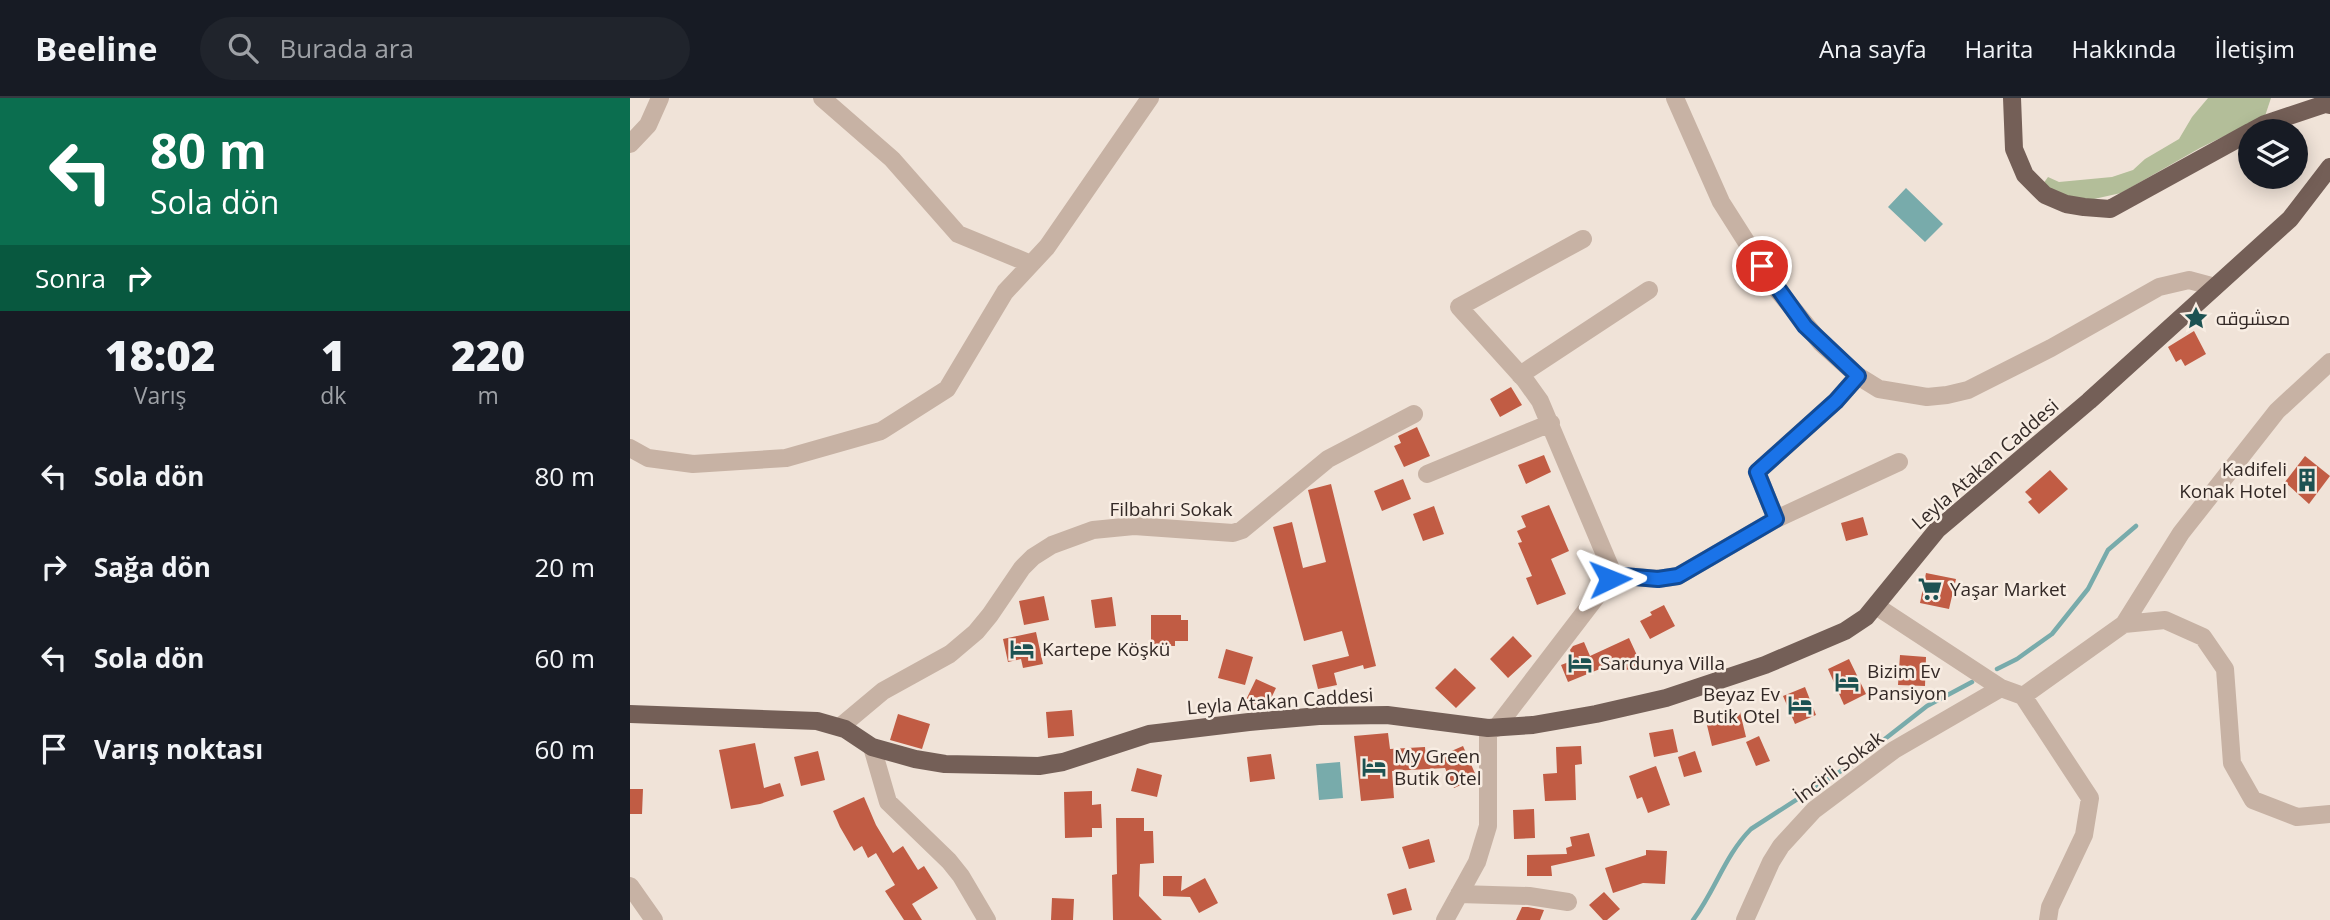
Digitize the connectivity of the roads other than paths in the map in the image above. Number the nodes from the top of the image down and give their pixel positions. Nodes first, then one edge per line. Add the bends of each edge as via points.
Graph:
1 (660, 98) edge
2 (822, 98) edge
3 (1150, 98) edge
4 (1675, 98) edge
5 (2012, 98) edge
6 (2330, 105) edge
7 (2280, 119) edge
8 (2238, 139) edge
9 (630, 144) edge
10 (2330, 167) edge
11 (1583, 239) dead end
12 (1031, 264) junction
13 (2215, 287) junction
14 (1649, 290) dead end
15 (2330, 362) edge
16 (1520, 375) junction
17 (1858, 376) junction
18 (1414, 414) dead end
19 (1551, 424) junction
20 (630, 448) edge
21 (1899, 462) dead end
22 (1427, 474) dead end
23 (1776, 519) junction
24 (1612, 575) junction
25 (1876, 606) junction
26 (2124, 624) junction
27 (2001, 688) junction
28 (2022, 696) junction
29 (630, 713) edge
30 (840, 727) junction
31 (1492, 728) junction
32 (872, 747) junction
33 (2330, 814) edge
34 (630, 886) edge
35 (1459, 894) junction
36 (1567, 902) dead end
37 (654, 920) edge
38 (987, 920) edge
39 (1445, 920) edge
40 (1745, 920) edge
41 (2048, 920) edge

1 - 9 street via 648,125
2 - 12 street via 892,159 958,234
3 - 12 street
4 - 17 street via 1721,202 1775,287 1805,326
5 - 8 main road via 2014,149 2025,175 2045,195 2066,204 2110,209
6 - 7 main road
10 - 13 main road, Leyla Atakan Caddesi via 2290,219
11 - 16 street via 1459,307
12 - 20 street via 1005,292 947,389 881,431 786,458 706,464 648,458
13 - 17 street via 2189,280 2159,287 1994,377 1947,396 1891,393
13 - 25 main road, Leyla Atakan Caddesi via 1937,530
14 - 16 street
15 - 26 street via 2269,421 2181,533
16 - 19 street
17 - 23 street via 1757,472
18 - 30 street, Filbahri Sokak via 1328,459 1242,530 1134,526 1093,530 1052,545 1022,568 976,632 950,654 883,691
19 - 22 street
19 - 24 street
21 - 23 street
23 - 24 street via 1678,576
24 - 31 street
25 - 27 street
25 - 31 main road, Leyla Atakan Caddesi via 1846,631 1712,684 1596,714
26 - 28 street
26 - 33 street via 2165,620 2203,638 2225,669 2232,763 2253,800 2297,817
27 - 28 street
27 - 40 street, İncirli Sokak via 1895,750 1814,810 1781,846
28 - 41 street via 2090,798 2084,835
29 - 30 main road, Leyla Atakan Caddesi via 817,720
30 - 32 main road, Leyla Atakan Caddesi
31 - 32 main road, Leyla Atakan Caddesi via 1387,715 1319,716 1180,728 1039,766 945,764
31 - 35 street via 1488,826 1480,854
32 - 38 street via 888,803 949,861
34 - 37 street
35 - 36 street via 1529,895
35 - 39 street

